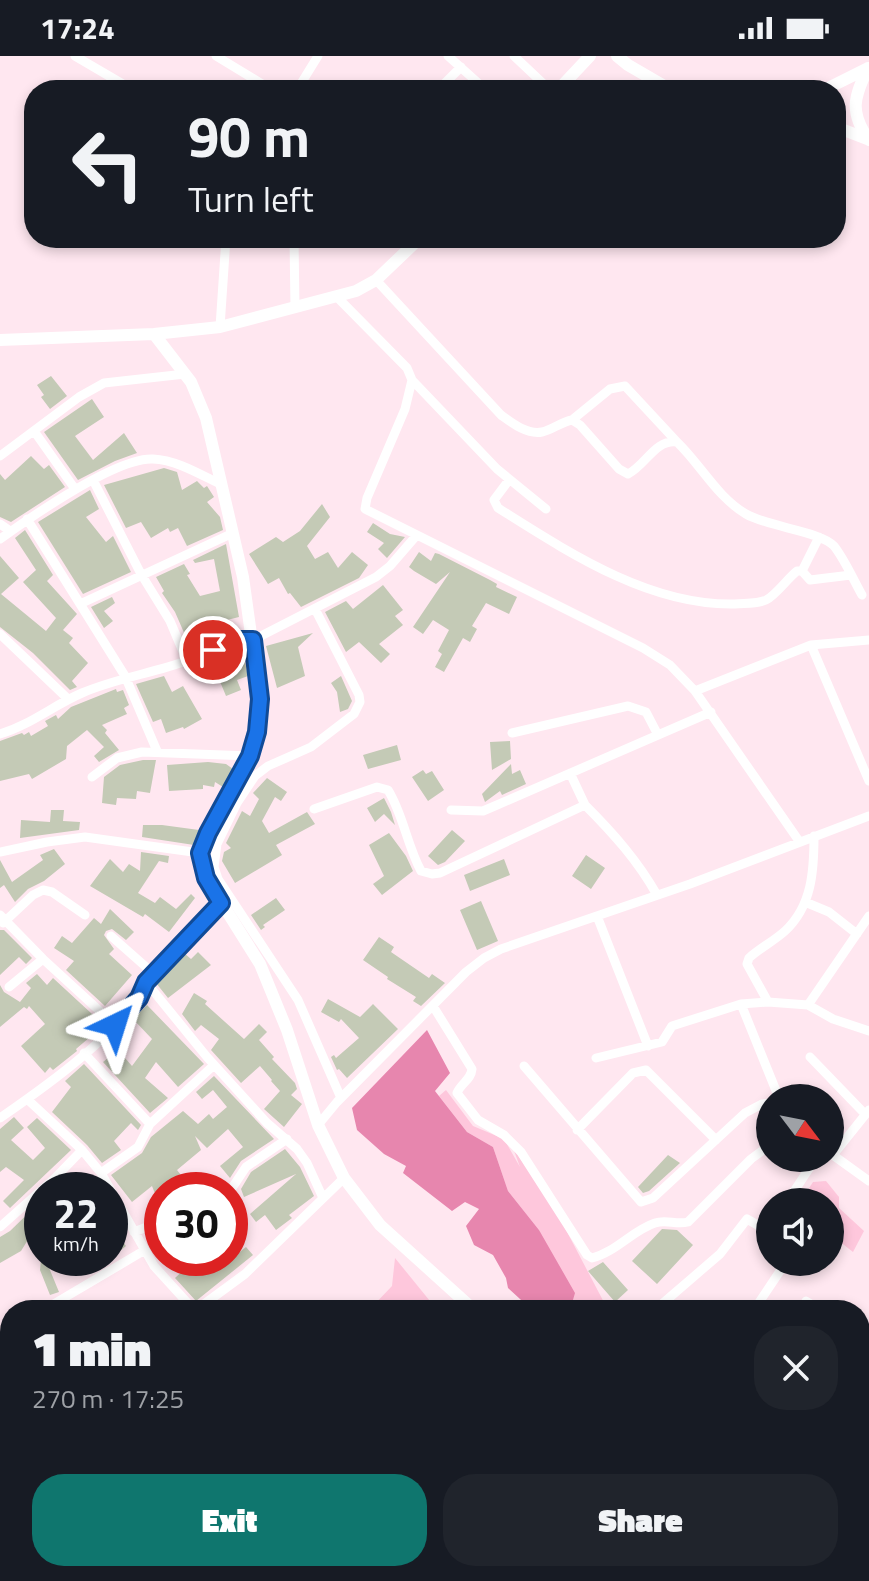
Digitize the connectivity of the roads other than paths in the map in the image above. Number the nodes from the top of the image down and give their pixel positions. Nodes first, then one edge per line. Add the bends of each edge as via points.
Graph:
1 (76, 56) edge
2 (216, 56) edge
3 (318, 56) edge
4 (448, 56) edge
5 (514, 56) edge
6 (590, 56) edge
7 (617, 56) edge
8 (461, 67) junction
9 (868, 68) edge
10 (116, 80) edge
11 (256, 80) edge
12 (303, 80) edge
13 (448, 80) edge
14 (475, 80) edge
15 (539, 80) edge
16 (567, 80) edge
17 (654, 80) edge
18 (844, 80) edge
19 (846, 131) edge
20 (868, 140) edge
21 (225, 248) edge
22 (294, 248) edge
23 (410, 248) edge
24 (376, 280) junction
25 (337, 297) junction
26 (295, 308) junction
27 (220, 327) junction
28 (154, 334) junction
29 (0, 340) edge
30 (185, 374) junction
31 (412, 380) junction
32 (572, 420) junction
33 (34, 431) junction
34 (677, 442) junction
35 (0, 456) edge
36 (93, 480) junction
37 (509, 480) junction
38 (222, 485) junction
39 (75, 489) junction
40 (546, 509) dead end
41 (27, 519) junction
42 (0, 524) edge
43 (10, 531) junction
44 (233, 533) junction
45 (416, 536) junction
46 (819, 537) junction
47 (0, 539) edge
48 (802, 571) junction
49 (141, 574) junction
50 (851, 575) junction
51 (862, 595) dead end
52 (80, 604) junction
53 (315, 609) junction
54 (0, 634) edge
55 (253, 640) junction
56 (869, 640) edge
57 (811, 645) junction
58 (187, 661) junction
59 (125, 676) junction
60 (695, 691) junction
61 (68, 699) junction
62 (711, 712) junction
63 (512, 733) dead end
64 (0, 734) edge
65 (658, 735) junction
66 (157, 751) junction
67 (250, 756) junction
68 (570, 773) junction
69 (92, 777) dead end
70 (869, 781) edge
71 (585, 805) junction
72 (314, 809) dead end
73 (451, 810) dead end
74 (869, 816) edge
75 (814, 836) junction
76 (799, 841) junction
77 (0, 852) edge
78 (200, 853) junction
79 (657, 895) junction
80 (805, 902) junction
81 (221, 903) junction
82 (85, 915) dead end
83 (597, 916) junction
84 (869, 916) edge
85 (2, 920) edge
86 (857, 934) junction
87 (111, 936) dead end
88 (43, 959) junction
89 (154, 974) junction
90 (146, 982) junction
91 (9, 987) dead end
92 (768, 1002) junction
93 (741, 1004) junction
94 (808, 1005) junction
95 (433, 1006) junction
96 (115, 1025) junction
97 (869, 1031) edge
98 (648, 1046) junction
99 (84, 1053) junction
100 (810, 1057) dead end
101 (596, 1058) dead end
102 (214, 1065) junction
103 (524, 1066) dead end
104 (773, 1084) edge
105 (341, 1098) junction
106 (27, 1099) junction
107 (756, 1106) edge
108 (867, 1112) edge
109 (0, 1118) edge
110 (150, 1124) junction
111 (318, 1125) junction
112 (577, 1130) junction
113 (287, 1139) junction
114 (716, 1140) junction
115 (844, 1140) edge
116 (82, 1150) junction
117 (756, 1155) edge
118 (844, 1163) edge
119 (61, 1172) edge
120 (100, 1172) edge
121 (102, 1172) edge
122 (243, 1172) edge
123 (344, 1178) junction
124 (869, 1181) edge
125 (323, 1198) junction
126 (24, 1206) edge
127 (128, 1221) edge
128 (756, 1225) edge
129 (0, 1227) edge
130 (144, 1228) edge
131 (134, 1232) junction
132 (144, 1248) edge
133 (101, 1276) edge
134 (163, 1276) edge
135 (776, 1276) edge
136 (61, 1300) edge
137 (186, 1300) edge
138 (209, 1300) edge
139 (463, 1300) edge
140 (667, 1300) edge
141 (760, 1300) edge

1 - 10 street
2 - 11 street
3 - 12 street
4 - 8 street
5 - 15 street
6 - 16 street
7 - 17 street
8 - 13 street
8 - 14 street
9 - 18 street
9 - 20 street via 855,95 856,116
19 - 20 street
21 - 27 street
22 - 26 street
23 - 24 street
24 - 25 street
24 - 32 street via 513,424 541,432
25 - 26 street
25 - 31 street via 407,368
26 - 27 street
27 - 28 street
28 - 29 street
28 - 30 street
30 - 33 street via 104,383
30 - 38 street via 200,399
31 - 37 street
31 - 45 street via 365,509
32 - 34 street via 628,474 661,444
32 - 34 street via 610,389 625,386
33 - 35 street
33 - 39 street
34 - 46 street via 720,494 745,514
36 - 38 street via 149,458 167,460
36 - 39 street
36 - 49 street
37 - 40 street
37 - 48 street via 494,500 498,508 583,559 676,597 725,604 759,602
38 - 44 street
39 - 41 street
41 - 43 street
41 - 52 street
42 - 43 street
43 - 47 street
44 - 49 street
44 - 55 street
45 - 53 street via 376,577
45 - 60 street via 643,648 670,665
46 - 48 street
46 - 50 street via 834,547
48 - 50 street via 810,580
49 - 52 street
49 - 58 street
50 - 51 street
52 - 59 street
53 - 55 street
53 - 105 street via 359,695 358,708 311,747 255,776 217,844 214,867 298,1000
54 - 61 street
55 - 58 street via 226,643
55 - 67 street via 260,699
56 - 57 street
57 - 60 street
57 - 70 street
58 - 59 street
59 - 61 street
59 - 66 street
60 - 62 street
61 - 64 street
62 - 65 street
62 - 76 street
63 - 65 street via 628,706 646,712
65 - 68 street
66 - 67 street
66 - 69 street via 117,758
67 - 78 street
68 - 71 street
68 - 73 street via 483,811
71 - 72 street via 432,874 421,871 415,860 388,790 377,787
71 - 79 street via 613,833
74 - 75 street
75 - 76 street
75 - 80 street via 814,871
76 - 79 street
77 - 78 street via 85,837
78 - 81 street via 206,878
79 - 83 street
80 - 86 street via 829,912
80 - 92 street via 785,932 749,958 747,964
81 - 89 street
81 - 111 street via 260,964
82 - 85 street via 43,890
83 - 95 street via 484,958
83 - 98 street
84 - 86 street
85 - 88 street
86 - 94 street
87 - 89 street
88 - 91 street
88 - 96 street
89 - 90 street
90 - 96 street
90 - 102 street
92 - 93 street
92 - 94 street
93 - 98 street via 672,1026 662,1042
93 - 104 street
94 - 97 street
95 - 105 street
95 - 117 street via 472,1069 457,1093 460,1099 478,1120 521,1152 592,1258 652,1224 688,1222
96 - 99 street
98 - 101 street
99 - 106 street
99 - 110 street
100 - 108 street
102 - 110 street
102 - 113 street
103 - 112 street
105 - 111 street
106 - 109 street
106 - 116 street
107 - 114 street
108 - 115 street
110 - 121 street via 138,1147
111 - 123 street
112 - 114 street via 633,1073 646,1070
112 - 114 street via 641,1202 653,1198
113 - 122 street
113 - 125 street via 307,1163
116 - 119 street
116 - 120 street
118 - 124 street
123 - 125 street
123 - 139 street via 380,1225
125 - 138 street via 245,1274
126 - 129 street
127 - 131 street
128 - 140 street via 747,1219 720,1254
130 - 131 street
131 - 132 street
133 - 136 street
134 - 137 street
135 - 141 street

